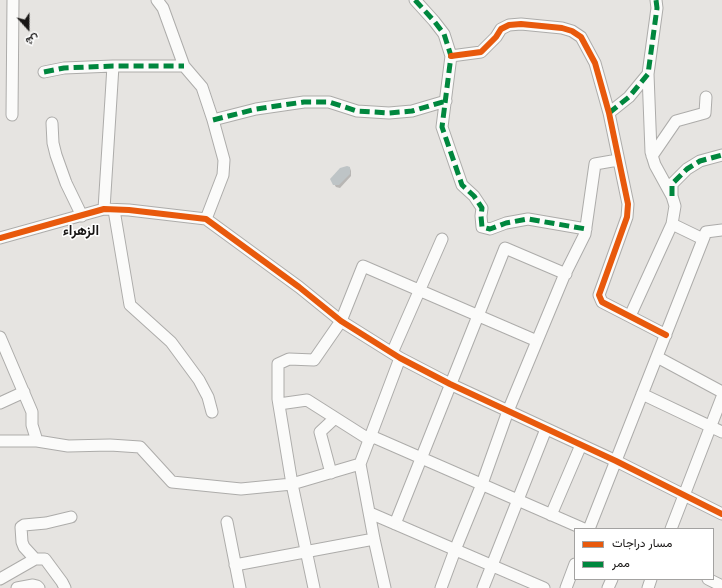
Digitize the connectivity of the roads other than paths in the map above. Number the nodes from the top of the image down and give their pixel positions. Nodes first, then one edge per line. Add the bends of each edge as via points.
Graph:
1 (13, 0) edge
2 (157, 0) edge
3 (414, 0) edge
4 (656, 0) edge
5 (451, 56) junction
6 (113, 66) junction
7 (184, 66) junction
8 (44, 72) dead end
9 (648, 74) junction
10 (706, 97) dead end
11 (446, 101) junction
12 (609, 113) junction
13 (12, 115) dead end
14 (213, 120) junction
15 (52, 123) dead end
16 (722, 155) edge
17 (652, 156) junction
18 (618, 160) junction
19 (672, 196) junction
20 (109, 210) junction
21 (82, 216) junction
22 (206, 219) junction
23 (672, 224) junction
24 (586, 229) junction
25 (722, 230) edge
26 (0, 238) edge
27 (442, 239) dead end
28 (703, 239) junction
29 (566, 274) junction
30 (420, 290) junction
31 (478, 315) junction
32 (630, 316) junction
33 (342, 321) junction
34 (666, 335) junction
35 (0, 337) edge
36 (537, 341) junction
37 (396, 356) junction
38 (657, 357) junction
39 (450, 384) junction
40 (24, 392) junction
41 (722, 392) edge
42 (642, 394) junction
43 (722, 397) edge
44 (0, 403) edge
45 (279, 404) junction
46 (508, 411) junction
47 (212, 412) dead end
48 (334, 418) junction
49 (710, 427) junction
50 (546, 429) junction
51 (722, 432) edge
52 (370, 438) junction
53 (0, 441) edge
54 (37, 441) junction
55 (580, 445) junction
56 (421, 458) junction
57 (616, 461) junction
58 (360, 464) junction
59 (331, 473) junction
60 (292, 484) junction
61 (482, 484) junction
62 (684, 495) junction
63 (517, 500) junction
64 (370, 513) junction
65 (722, 514) edge
66 (551, 515) junction
67 (72, 517) dead end
68 (228, 522) dead end
69 (395, 524) junction
70 (582, 528) edge
71 (589, 528) edge
72 (671, 528) edge
73 (374, 539) junction
74 (455, 550) junction
75 (307, 552) junction
76 (34, 559) junction
77 (235, 565) junction
78 (491, 565) junction
79 (574, 567) edge
80 (0, 579) edge
81 (710, 580) edge
82 (722, 586) edge
83 (17, 588) edge
84 (39, 588) edge
85 (65, 588) edge
86 (240, 588) edge
87 (314, 588) edge
88 (385, 588) edge
89 (441, 588) edge
90 (483, 588) edge
91 (544, 588) edge
92 (566, 588) edge

1 - 13 street
2 - 7 street via 163,8
3 - 5 street via 444,34
4 - 9 street
5 - 11 street
5 - 12 street via 481,52 501,29 509,25 521,24 572,31 581,37 595,63
6 - 7 street
6 - 8 street via 64,68
6 - 20 street
7 - 14 street via 202,87
9 - 12 street via 629,97
9 - 17 street
10 - 17 street via 705,113 676,121
11 - 14 street via 412,112 389,113 357,112 330,102 304,102
11 - 24 street via 442,127 462,185 482,208 482,227 490,229 528,219
12 - 18 street
14 - 22 street via 224,160 223,175
15 - 21 street via 56,155
16 - 19 street via 700,161 687,169 672,184
17 - 19 street
18 - 24 street via 595,164
18 - 32 street via 628,204 628,217 599,295 602,302
19 - 23 street via 675,206
20 - 21 street
20 - 22 street via 136,210
20 - 47 street via 130,305 171,342 199,380
21 - 26 street
22 - 33 street
23 - 28 street
23 - 32 street
24 - 29 street
25 - 28 street via 706,232
27 - 30 street
28 - 34 street
29 - 31 street via 505,248
29 - 36 street
30 - 31 street
30 - 33 street via 363,266
30 - 37 street
31 - 36 street
31 - 39 street
32 - 34 street
33 - 37 street
33 - 45 street via 314,360 289,359 278,364
34 - 38 street
35 - 40 street
36 - 46 street
37 - 39 street
37 - 52 street
38 - 41 street
38 - 42 street
39 - 46 street
39 - 56 street
40 - 44 street
40 - 54 street via 32,412 32,425
42 - 49 street
42 - 57 street
43 - 49 street
45 - 48 street via 307,400
45 - 60 street
46 - 50 street
46 - 61 street
48 - 52 street
48 - 59 street via 320,432
49 - 51 street
49 - 62 street
50 - 55 street
50 - 63 street
52 - 56 street
52 - 58 street
53 - 54 street
54 - 60 street via 68,446 140,447 172,482 241,489
55 - 57 street
55 - 66 street
56 - 61 street
56 - 69 street
57 - 62 street
57 - 71 street
58 - 59 street
58 - 64 street
59 - 60 street
60 - 75 street
61 - 63 street
61 - 74 street
62 - 65 street
62 - 72 street
63 - 66 street
63 - 78 street
64 - 69 street
64 - 73 street
66 - 70 street
67 - 76 street via 21,527 22,542
68 - 77 street
69 - 74 street
73 - 75 street
73 - 88 street
74 - 78 street
74 - 89 street
75 - 77 street
75 - 87 street
76 - 80 street
76 - 85 street via 45,559
77 - 86 street
78 - 90 street
78 - 91 street
79 - 92 street
81 - 82 street
83 - 84 street via 33,585

